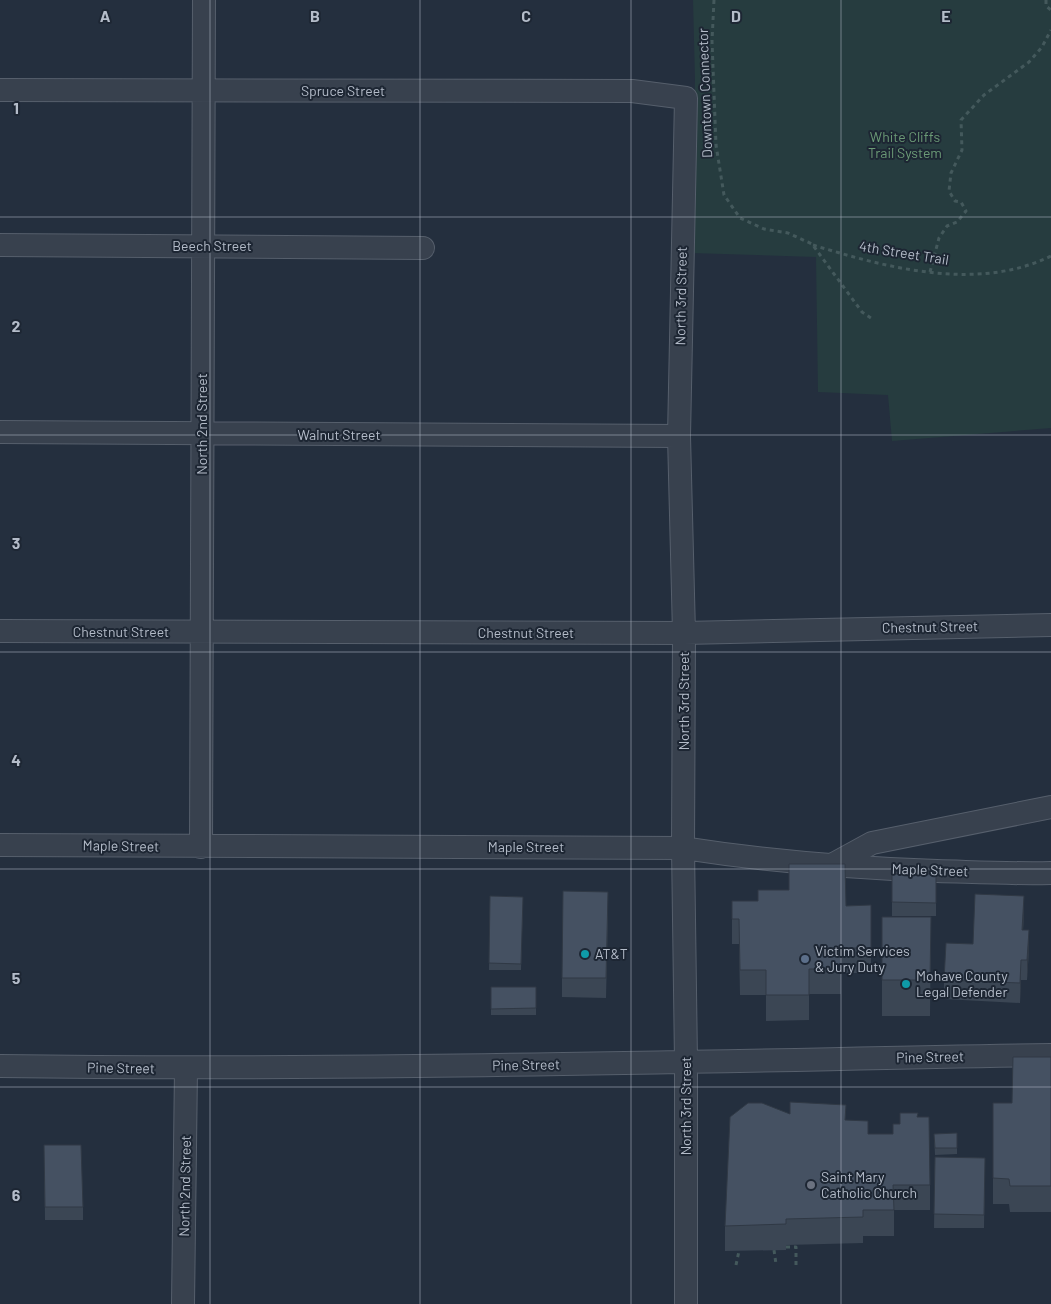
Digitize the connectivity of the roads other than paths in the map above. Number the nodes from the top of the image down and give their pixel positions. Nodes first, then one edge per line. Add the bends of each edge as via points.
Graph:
1 (204, 0) edge
2 (0, 90) edge
3 (204, 91) junction
4 (686, 98) joint
5 (0, 245) edge
6 (203, 246) junction
7 (423, 248) dead end
8 (0, 432) edge
9 (202, 434) junction
10 (679, 436) junction
11 (1051, 625) edge
12 (0, 631) edge
13 (202, 632) junction
14 (684, 633) junction
15 (1051, 807) edge
16 (0, 845) edge
17 (201, 847) junction
18 (683, 848) junction
19 (830, 866) junction
20 (1051, 873) edge
21 (1051, 1055) edge
22 (686, 1061) junction
23 (0, 1066) edge
24 (186, 1069) junction
25 (183, 1304) edge
26 (686, 1304) edge

1 - 3 street, North 2nd Street
2 - 3 street, Spruce Street
3 - 4 street, Spruce Street via 632,91
3 - 6 street, North 2nd Street
4 - 10 street, North 3rd Street
5 - 6 street, Beech Street
6 - 7 street, Beech Street
6 - 9 street, North 2nd Street
8 - 9 street, Walnut Street
9 - 10 street, Walnut Street
9 - 13 street, North 2nd Street
10 - 14 street, North 3rd Street
11 - 14 street, Chestnut Street
12 - 13 street, Chestnut Street
13 - 14 street, Chestnut Street
13 - 17 street, North 2nd Street
14 - 18 street, North 3rd Street
15 - 19 street via 872,843
16 - 17 street, Maple Street
17 - 18 street, Maple Street
18 - 19 street, Maple Street
18 - 22 street, North 3rd Street
19 - 20 street, Maple Street
21 - 22 street, Pine Street
22 - 24 street, Pine Street
22 - 26 street, North 3rd Street
23 - 24 street, Pine Street
24 - 25 street, North 2nd Street

